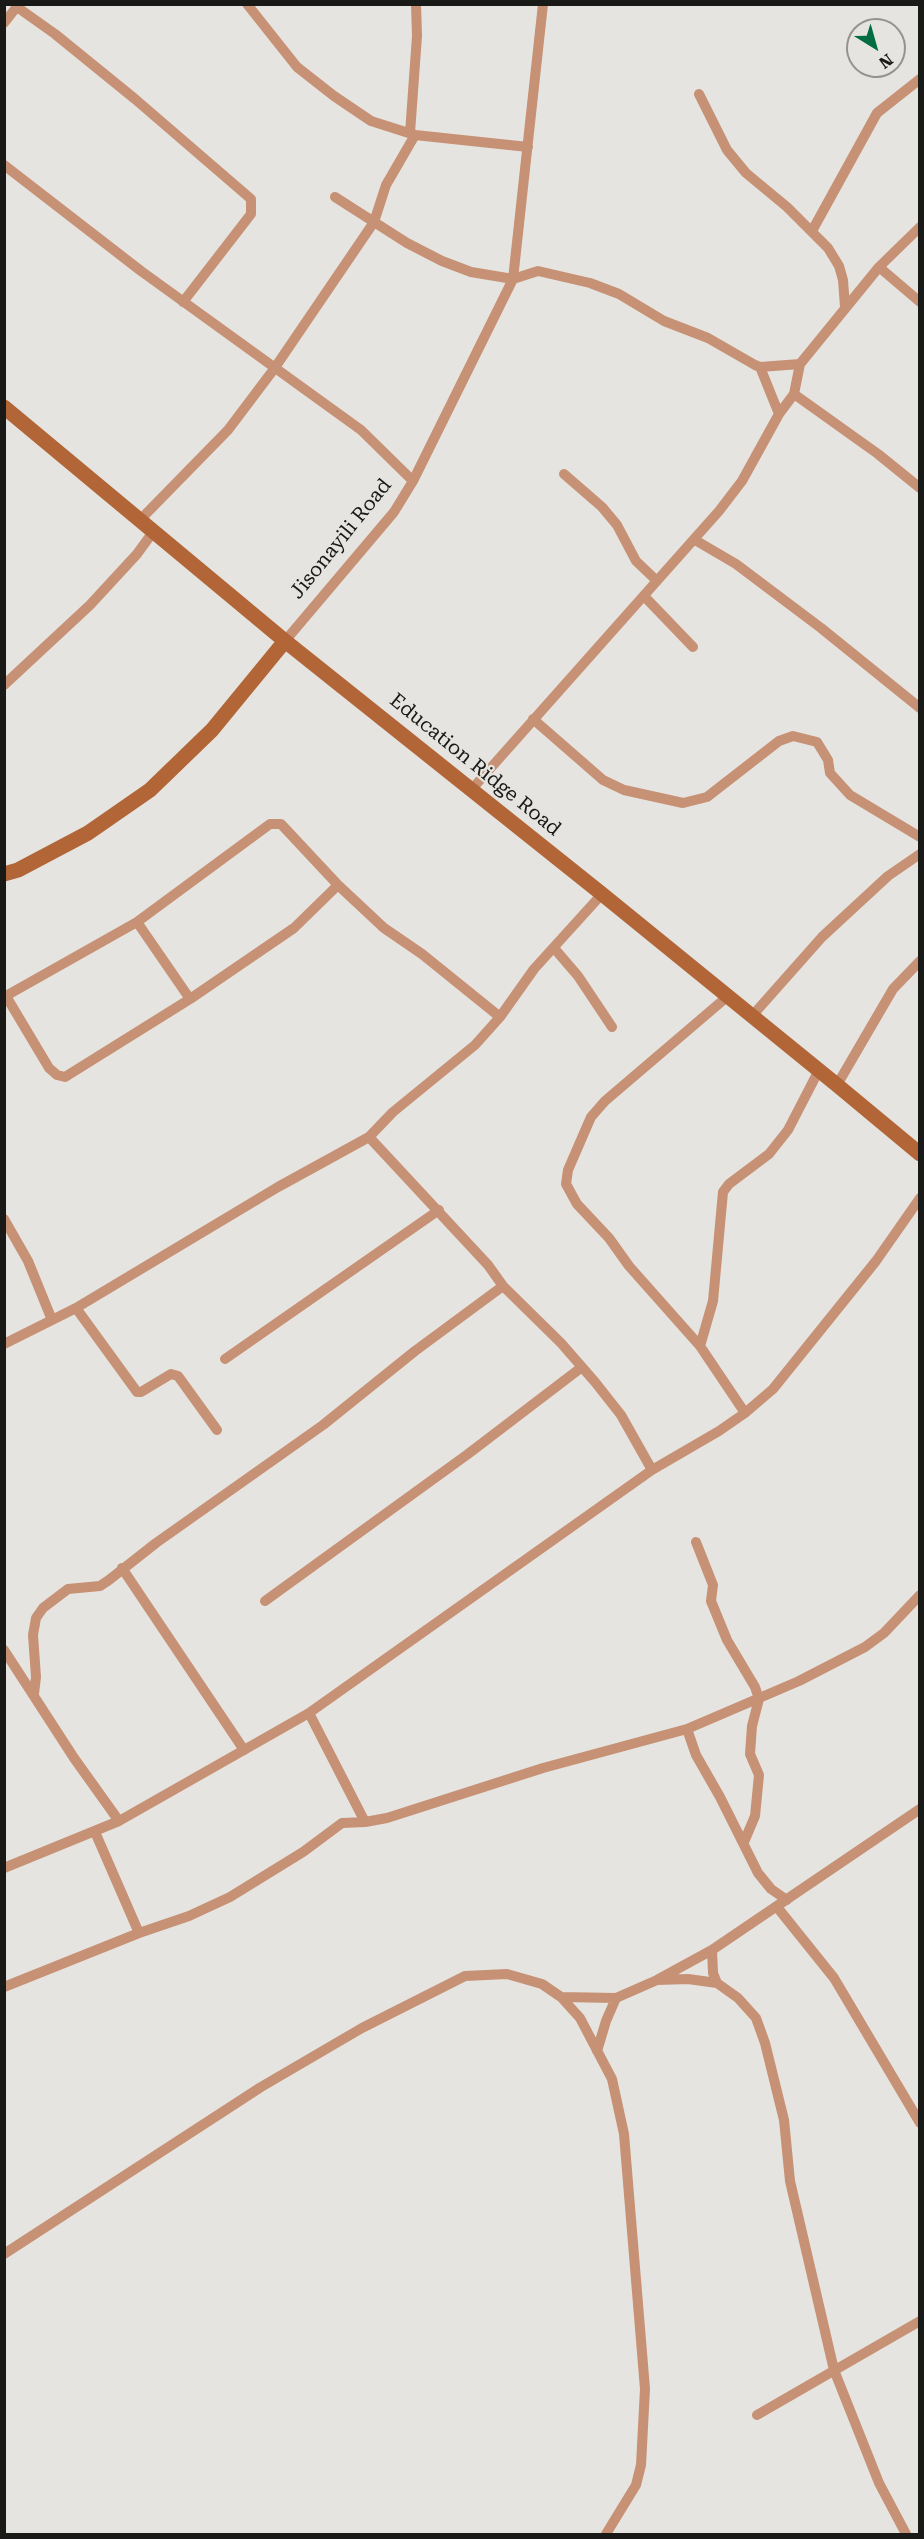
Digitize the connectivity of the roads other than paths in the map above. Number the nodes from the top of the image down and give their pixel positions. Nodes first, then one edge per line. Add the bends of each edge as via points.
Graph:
1 (247, 4) edge
2 (416, 4) edge
3 (543, 4) edge
4 (18, 6) edge
5 (4, 23) edge
6 (920, 79) edge
7 (699, 94) dead end
8 (412, 134) junction
9 (528, 147) junction
10 (4, 165) edge
11 (336, 197) dead end
12 (374, 222) junction
13 (920, 227) edge
14 (812, 231) junction
15 (879, 267) junction
16 (513, 279) junction
17 (183, 302) junction
18 (920, 302) edge
19 (845, 307) junction
20 (800, 364) junction
21 (760, 367) junction
22 (274, 369) junction
23 (794, 394) junction
24 (4, 407) edge
25 (779, 414) junction
26 (564, 474) dead end
27 (413, 481) junction
28 (920, 488) edge
29 (139, 521) junction
30 (153, 532) junction
31 (695, 540) junction
32 (657, 581) junction
33 (644, 596) junction
34 (285, 641) junction
35 (693, 647) dead end
36 (4, 685) edge
37 (920, 708) edge
38 (533, 719) junction
39 (472, 789) junction
40 (920, 837) edge
41 (920, 854) edge
42 (4, 874) edge
43 (338, 885) junction
44 (602, 894) junction
45 (137, 922) junction
46 (554, 948) junction
47 (920, 961) edge
48 (5, 996) edge
49 (728, 996) junction
50 (190, 999) junction
51 (752, 1016) junction
52 (500, 1017) junction
53 (612, 1027) dead end
54 (819, 1070) junction
55 (837, 1085) junction
56 (369, 1137) junction
57 (920, 1154) edge
58 (920, 1198) edge
59 (439, 1210) junction
60 (4, 1219) edge
61 (503, 1286) junction
62 (76, 1308) junction
63 (52, 1320) junction
64 (4, 1344) edge
65 (700, 1346) junction
66 (225, 1359) dead end
67 (582, 1367) junction
68 (745, 1413) junction
69 (217, 1430) dead end
70 (652, 1470) junction
71 (696, 1542) dead end
72 (122, 1568) junction
73 (919, 1597) edge
74 (265, 1601) dead end
75 (4, 1650) edge
76 (34, 1694) junction
77 (759, 1699) junction
78 (309, 1713) junction
79 (687, 1729) junction
80 (244, 1750) junction
81 (916, 1811) edge
82 (119, 1821) junction
83 (365, 1822) junction
84 (920, 1824) edge
85 (95, 1832) junction
86 (744, 1842) junction
87 (4, 1868) edge
88 (787, 1900) junction
89 (777, 1907) junction
90 (139, 1933) junction
91 (712, 1950) junction
92 (657, 1980) junction
93 (717, 1983) junction
94 (4, 1987) edge
95 (561, 1996) junction
96 (616, 1998) junction
97 (597, 2050) junction
98 (920, 2123) edge
99 (4, 2254) edge
100 (920, 2321) edge
101 (834, 2370) junction
102 (757, 2415) dead end
103 (606, 2535) edge
104 (906, 2535) edge

1 - 8 street via 297,67 371,121
2 - 8 street
3 - 9 street, Jisonayili Road
4 - 5 street
4 - 17 street via 135,99 251,199 251,214
6 - 14 street via 877,113
7 - 14 street via 727,150 746,173
8 - 9 street
8 - 12 street via 386,185
9 - 16 street, Jisonayili Road
10 - 17 street
11 - 12 street
12 - 16 street via 442,261 471,272
12 - 22 street
13 - 15 street
14 - 19 street via 838,266
15 - 18 street
15 - 19 street
16 - 21 street via 538,271 590,283
16 - 27 street, Jisonayili Road
17 - 22 street
19 - 20 street
20 - 21 street
20 - 23 street
21 - 25 street
22 - 27 street via 361,430
22 - 29 street via 228,430
23 - 25 street
23 - 28 street
24 - 29 main road, Education Ridge Road
25 - 31 street via 742,481
26 - 32 street via 602,507 636,561
27 - 34 street, Jisonayili Road via 394,512
29 - 30 main road, Education Ridge Road
30 - 34 main road, Education Ridge Road
30 - 36 street via 90,605
31 - 32 street
31 - 37 street via 736,564
32 - 33 street
33 - 35 street
33 - 38 street
34 - 39 main road, Education Ridge Road
34 - 42 main road, Jisonayili Road via 212,730 150,790 88,833
38 - 39 street
38 - 40 street via 603,780 624,790 683,803 707,797 779,741 793,736 817,742 828,760 830,773 850,795
39 - 44 main road, Education Ridge Road
41 - 51 street via 888,876 822,937
43 - 45 street via 281,824 270,824
43 - 50 street via 294,928
43 - 52 street via 384,928
44 - 46 street
44 - 49 main road, Education Ridge Road
45 - 48 street
45 - 50 street
46 - 52 street
46 - 53 street
47 - 55 street via 894,989
48 - 50 street via 49,1068 57,1076 66,1077
49 - 51 main road, Education Ridge Road
49 - 65 street via 605,1101 591,1118 566,1184 577,1204
51 - 54 main road, Education Ridge Road
52 - 56 street via 475,1045 393,1112
54 - 55 main road, Education Ridge Road
54 - 65 street via 788,1130 769,1154 723,1192 713,1301
55 - 57 main road, Education Ridge Road
56 - 59 street
56 - 62 street
58 - 68 street via 826,1324 773,1389
59 - 61 street
59 - 66 street
60 - 63 street via 28,1261
61 - 67 street
61 - 72 street via 323,1425
62 - 63 street
62 - 69 street via 137,1392 171,1374 178,1376
63 - 64 street
65 - 68 street
67 - 70 street via 621,1415
67 - 74 street
68 - 70 street
70 - 78 street
71 - 77 street via 712,1585 711,1601
72 - 76 street via 100,1586 68,1589 36,1618
72 - 80 street
73 - 77 street via 865,1647
75 - 76 street
76 - 82 street
77 - 79 street
77 - 86 street via 750,1754 759,1775 755,1816
78 - 80 street
78 - 83 street
79 - 83 street
79 - 86 street via 696,1755
80 - 82 street
81 - 84 street
81 - 88 street
82 - 85 street
83 - 90 street via 342,1823 230,1897
85 - 87 street
85 - 90 street
86 - 88 street via 758,1873
88 - 89 street
89 - 91 street
89 - 98 street via 834,1978
90 - 94 street
91 - 92 street
91 - 93 street via 712,1973
92 - 93 street
92 - 96 street
93 - 101 street via 756,2018 765,2043 784,2120 790,2181
95 - 96 street
95 - 97 street via 580,2018
95 - 99 street via 542,1984 507,1974 465,1976 362,2028 261,2087
96 - 97 street
97 - 103 street via 612,2079 624,2134 645,2389 641,2465 636,2485
100 - 101 street
101 - 102 street
101 - 104 street via 879,2483

